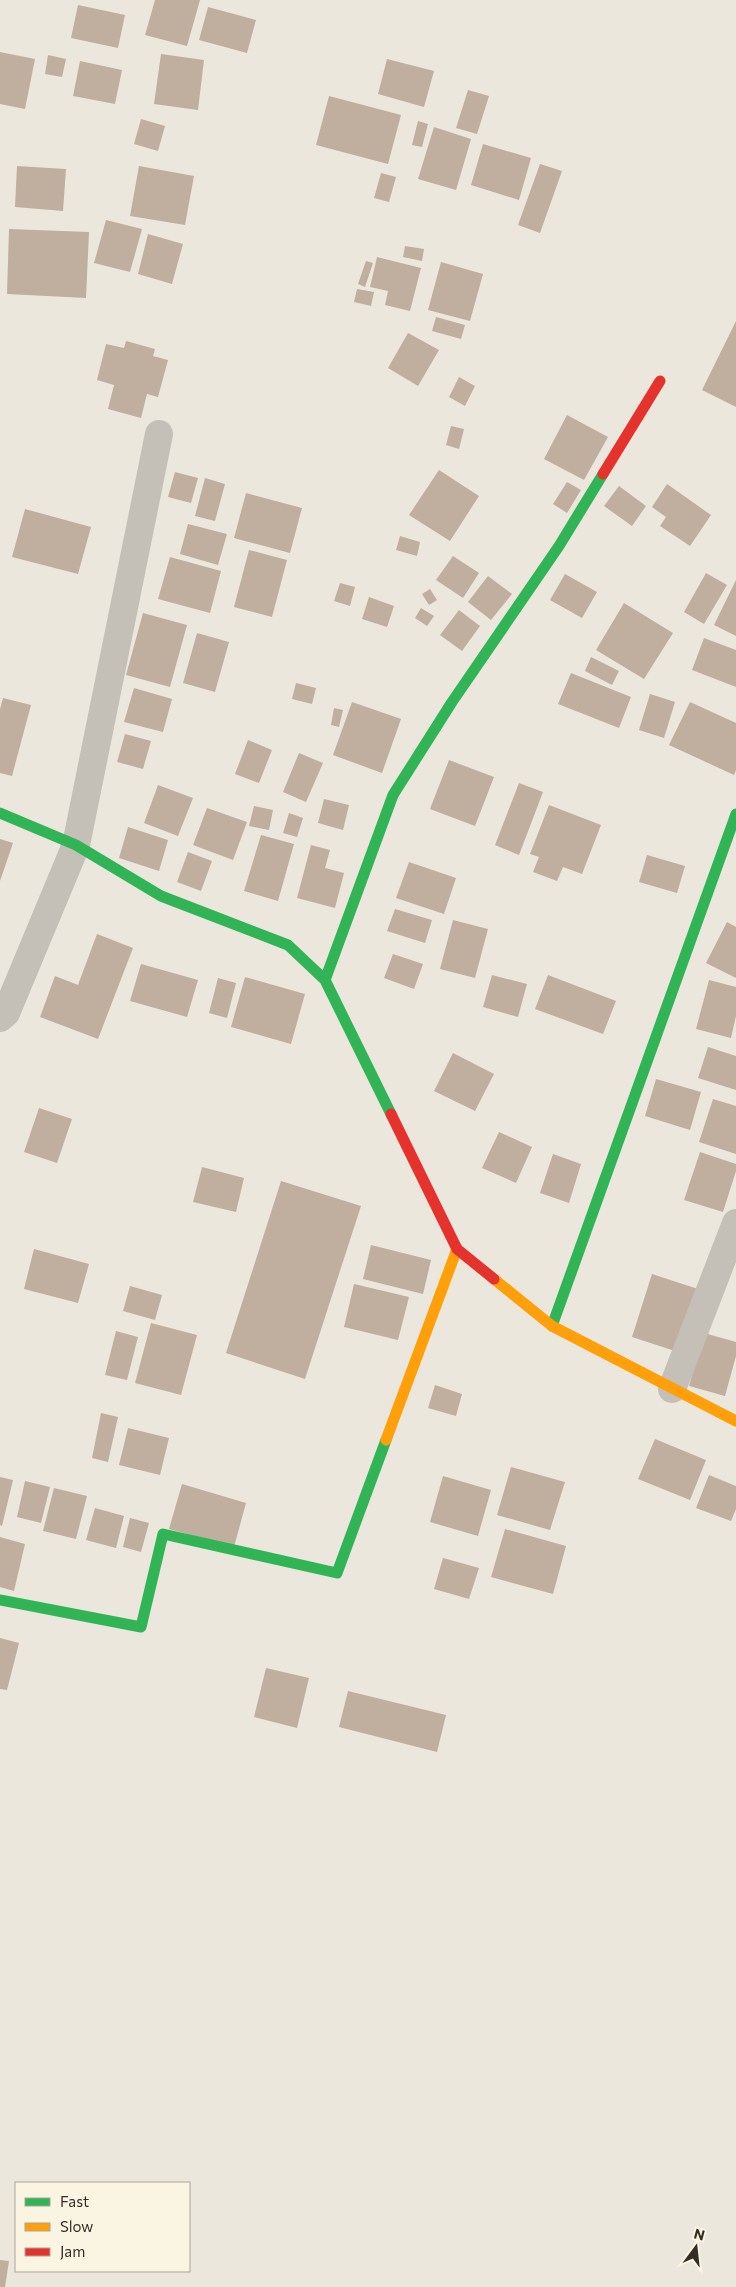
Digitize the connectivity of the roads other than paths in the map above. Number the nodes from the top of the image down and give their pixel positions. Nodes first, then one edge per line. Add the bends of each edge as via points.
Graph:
1 (660, 381) dead end
2 (159, 434) dead end
3 (0, 814) edge
4 (736, 814) edge
5 (76, 845) junction
6 (325, 980) junction
7 (0, 1018) edge
8 (736, 1223) edge
9 (457, 1249) junction
10 (552, 1326) junction
11 (672, 1389) junction
12 (736, 1421) edge
13 (0, 1600) edge

1 - 6 street via 559,546 393,795
2 - 5 street
3 - 5 street
4 - 10 street
5 - 6 street via 161,896 288,945
5 - 7 street via 6,1013
6 - 9 street
8 - 11 street
9 - 10 street
9 - 13 street via 337,1573 163,1534 141,1627
10 - 11 street
11 - 12 street

